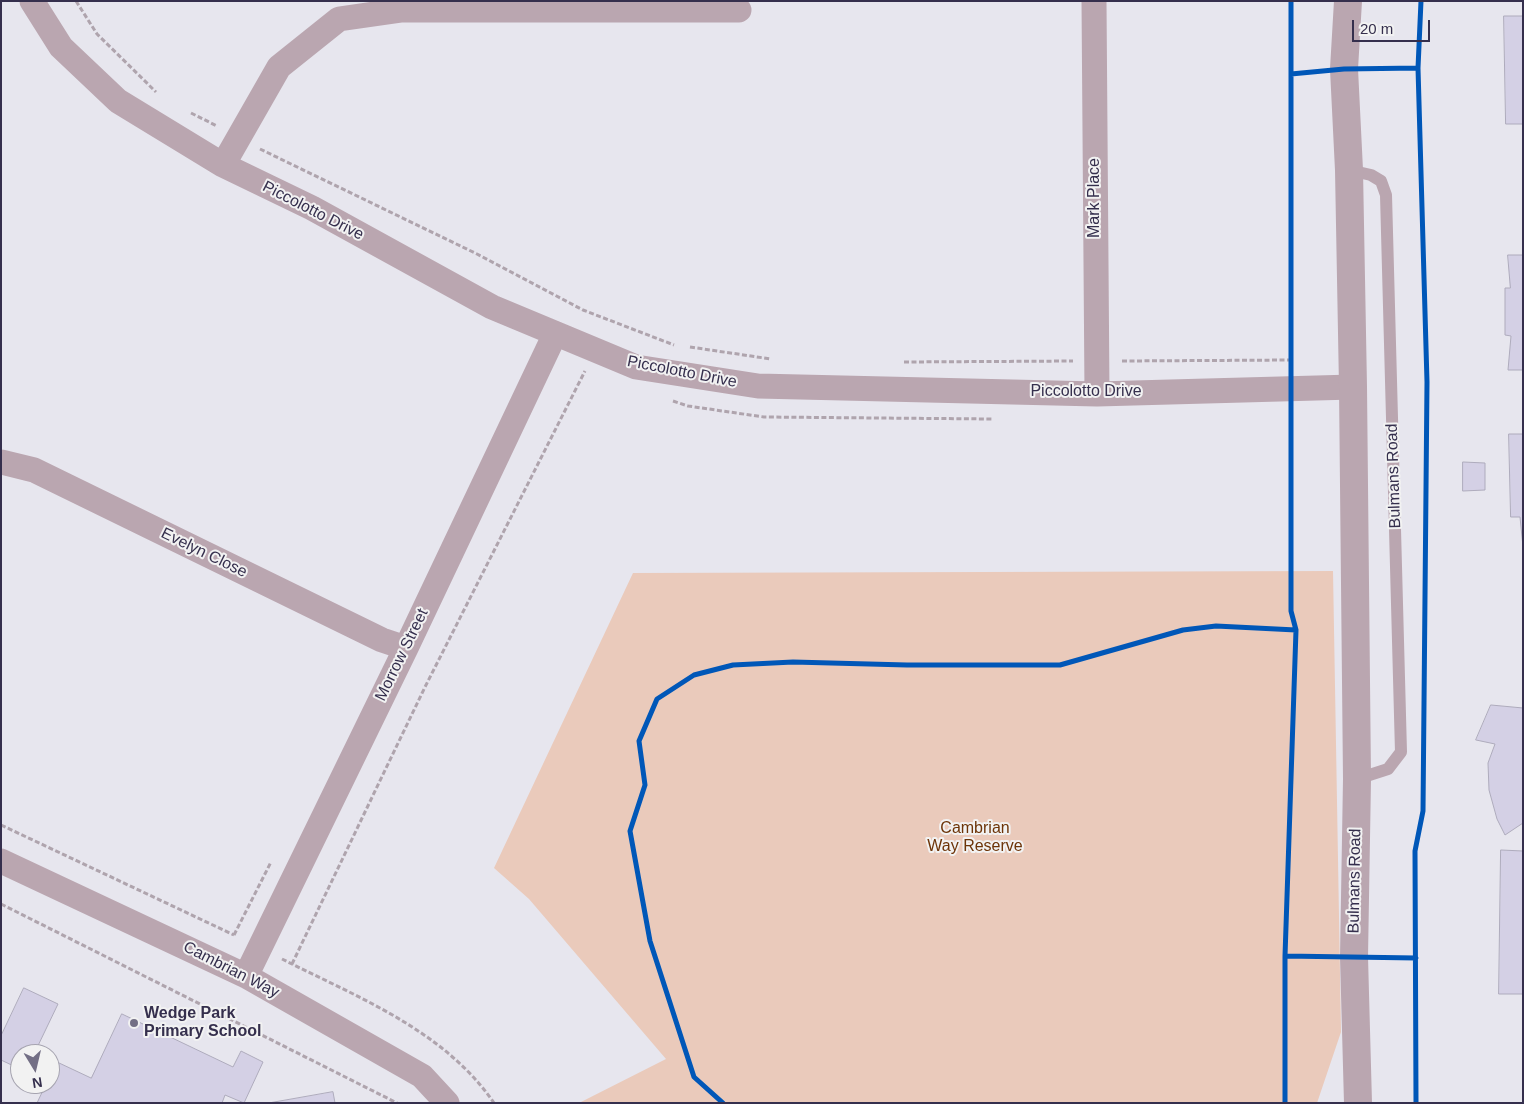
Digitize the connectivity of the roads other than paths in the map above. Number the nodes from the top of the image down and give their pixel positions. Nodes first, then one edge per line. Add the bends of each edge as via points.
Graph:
1 (32, 1) edge
2 (1094, 1) edge
3 (1348, 1) edge
4 (739, 10) dead end
5 (223, 165) junction
6 (1349, 170) junction
7 (550, 343) junction
8 (1353, 388) junction
9 (1097, 394) junction
10 (1, 462) edge
11 (406, 648) junction
12 (1357, 779) junction
13 (1, 861) edge
14 (246, 976) junction
15 (448, 1103) edge
16 (1358, 1103) edge

1 - 5 street, Piccolotto Drive via 61,48 118,101
2 - 9 street, Mark Place
3 - 6 street, Bulmans Road via 1344,69
4 - 5 street via 402,10 340,20 279,67
5 - 7 street, Piccolotto Drive via 312,208 492,307
6 - 8 street, Bulmans Road
6 - 12 lane, Bulmans Road via 1381,181 1386,195 1401,752 1388,769
7 - 9 street, Piccolotto Drive via 636,367 758,386
7 - 11 street, Morrow Street
8 - 9 street, Piccolotto Drive
8 - 12 street, Bulmans Road
10 - 11 street, Evelyn Close via 34,470 382,640
11 - 14 street, Morrow Street
12 - 16 street, Bulmans Road via 1354,956
13 - 14 street, Cambrian Way
14 - 15 street, Cambrian Way via 422,1076

